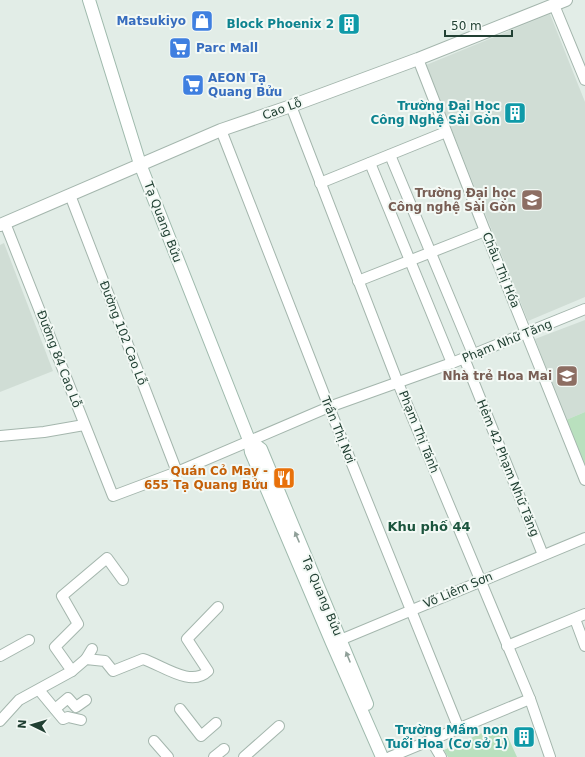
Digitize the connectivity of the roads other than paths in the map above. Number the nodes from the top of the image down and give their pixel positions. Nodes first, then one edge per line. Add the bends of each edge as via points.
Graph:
1 (89, 0) edge
2 (566, 0) edge
3 (554, 5) junction
4 (418, 59) junction
5 (585, 80) edge
6 (291, 106) junction
7 (221, 130) junction
8 (446, 132) junction
9 (390, 155) junction
10 (370, 163) junction
11 (140, 164) junction
12 (320, 183) junction
13 (70, 195) junction
14 (3, 224) edge
15 (484, 231) junction
16 (430, 252) junction
17 (410, 261) junction
18 (358, 281) junction
19 (585, 309) edge
20 (527, 333) junction
21 (468, 356) junction
22 (452, 363) junction
23 (398, 383) junction
24 (329, 407) junction
25 (84, 425) junction
26 (0, 436) edge
27 (249, 440) junction
28 (177, 472) junction
29 (585, 480) edge
30 (113, 496) joint
31 (585, 538) edge
32 (543, 555) junction
33 (123, 580) dead end
34 (480, 580) junction
35 (218, 607) dead end
36 (410, 610) junction
37 (585, 614) edge
38 (575, 619) junction
39 (29, 640) dead end
40 (336, 641) junction
41 (507, 646) junction
42 (585, 646) edge
43 (92, 649) dead end
44 (0, 656) edge
45 (86, 659) junction
46 (72, 672) junction
47 (39, 690) junction
48 (530, 699) junction
49 (86, 700) dead end
50 (55, 709) junction
51 (180, 709) dead end
52 (2, 715) edge
53 (81, 720) dead end
54 (216, 723) dead end
55 (279, 726) dead end
56 (459, 729) junction
57 (431, 740) junction
58 (154, 741) dead end
59 (224, 749) dead end
60 (168, 757) edge
61 (214, 757) edge
62 (244, 757) edge
63 (382, 757) edge
64 (390, 757) edge
65 (441, 757) edge
66 (550, 757) edge

1 - 11 main road, Tạ Quang Bửu
2 - 3 main road, Cao Lỗ
3 - 4 main road, Cao Lỗ
3 - 5 street
4 - 6 main road, Cao Lỗ
4 - 8 street, Châu Thị Hóa
6 - 7 main road, Cao Lỗ
6 - 12 street, Phạm Thị Tánh
7 - 11 main road, Cao Lỗ
7 - 24 street, Trần Thị Nơi
8 - 9 street
8 - 15 street, Châu Thị Hóa
9 - 10 street
9 - 16 street, Hẻm 42 Phạm Nhữ Tăng
10 - 12 street
10 - 17 street
11 - 13 main road, Cao Lỗ
11 - 27 main road, Tạ Quang Bửu
12 - 18 street, Phạm Thị Tánh
13 - 14 main road, Cao Lỗ
13 - 28 street, Đường 102 Cao Lỗ
14 - 25 street, Đường 84 Cao Lỗ
15 - 16 street
15 - 20 street, Châu Thị Hóa
16 - 17 street
16 - 21 street, Hẻm 42 Phạm Nhữ Tăng
17 - 18 street
17 - 22 street
18 - 23 street, Phạm Thị Tánh
19 - 20 street, Phạm Nhữ Tăng
20 - 21 street, Phạm Nhữ Tăng
20 - 29 street, Châu Thị Hóa
21 - 22 street, Phạm Nhữ Tăng
21 - 32 street, Hẻm 42 Phạm Nhữ Tăng
22 - 23 street, Phạm Nhữ Tăng
23 - 24 street, Phạm Nhữ Tăng
23 - 34 street, Phạm Thị Tánh
24 - 27 street, Phạm Nhữ Tăng
24 - 36 street, Trần Thị Nơi
25 - 26 street
25 - 30 street, Đường 84 Cao Lỗ
27 - 28 street, Phạm Nhữ Tăng
27 - 40 main road, Tạ Quang Bửu via 260,448
28 - 30 street, Phạm Nhữ Tăng
31 - 32 street, Võ Liêm Sơn
32 - 34 street, Võ Liêm Sơn
33 - 46 street via 107,558 62,596 78,624 55,647
34 - 36 street, Võ Liêm Sơn
34 - 41 street, Phạm Thị Tánh
35 - 45 street via 187,639 208,671 203,677 194,678 176,673 143,659 113,671 105,661
36 - 40 street, Võ Liêm Sơn
36 - 56 street, Trần Thị Nơi
37 - 38 street
38 - 41 street
38 - 42 street
39 - 44 street
40 - 63 main road, Tạ Quang Bửu
64 -> 40 main road, Tạ Quang Bửu
41 - 48 street, Phạm Thị Tánh
43 - 45 street
45 - 46 street
46 - 47 street
47 - 50 street
47 - 52 street via 19,700
48 - 56 street
48 - 66 street, Phạm Thị Tánh
49 - 50 street via 76,707 68,698
50 - 53 street via 63,719 68,717
51 - 54 street via 202,736
55 - 62 street
56 - 57 street
57 - 64 street
57 - 65 street
58 - 60 street
59 - 61 street

